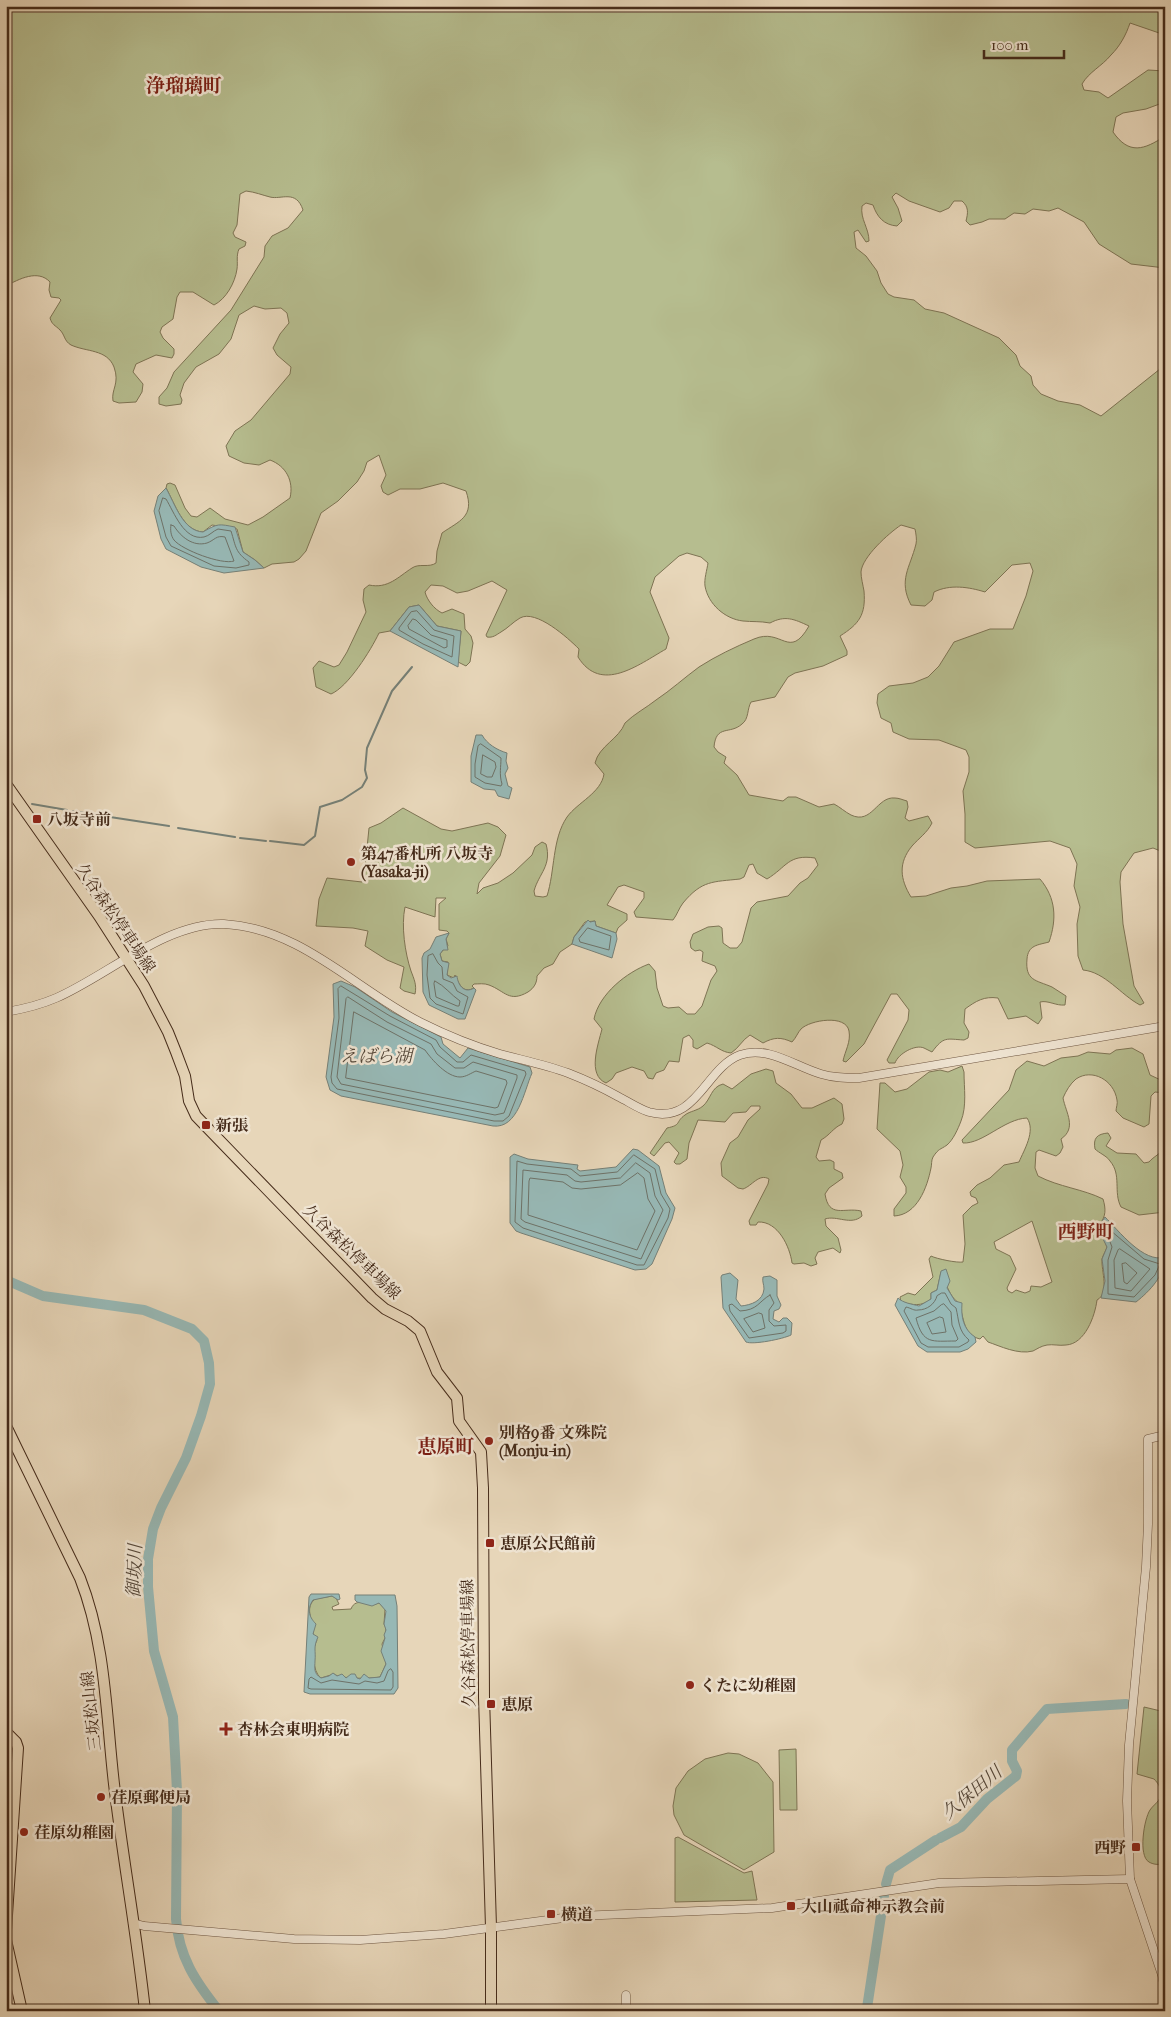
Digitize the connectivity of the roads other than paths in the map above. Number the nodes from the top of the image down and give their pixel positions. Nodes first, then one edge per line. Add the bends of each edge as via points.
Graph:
1 (6, 784) edge
2 (127, 958) junction
3 (6, 1012) edge
4 (1165, 1026) edge
5 (6, 1426) edge
6 (1165, 1435) edge
7 (6, 1732) edge
8 (1130, 1877) junction
9 (134, 1923) junction
10 (491, 1927) junction
11 (6, 1930) edge
12 (6, 1940) edge
13 (1165, 1989) edge
14 (626, 1995) dead end
15 (22, 2011) edge
16 (145, 2011) edge
17 (491, 2011) edge
18 (626, 2011) edge

1 - 2 main road, 久谷森松停車場線
2 - 3 street via 57,998
2 - 4 street via 162,939 208,925 256,928 311,952 421,1023 488,1050 575,1075 643,1109 659,1113 675,1111 691,1102 723,1066 746,1053 769,1054 830,1076 859,1078
2 - 10 main road, 久谷森松停車場線 via 168,1032 186,1076 196,1116 372,1298 418,1327 436,1372 456,1398 459,1421 481,1452
5 - 9 main road, 三坂松山線 via 80,1578 97,1633 114,1786
6 - 8 street via 1148,1439 1146,1567 1128,1744
7 - 11 main road via 18,1748
8 - 10 street via 938,1883 772,1908 578,1916
8 - 13 street
9 - 10 street via 294,1939 360,1940
9 - 16 main road, 三坂松山線
10 - 17 main road, 久谷森松停車場線
12 - 15 main road
14 - 18 street

